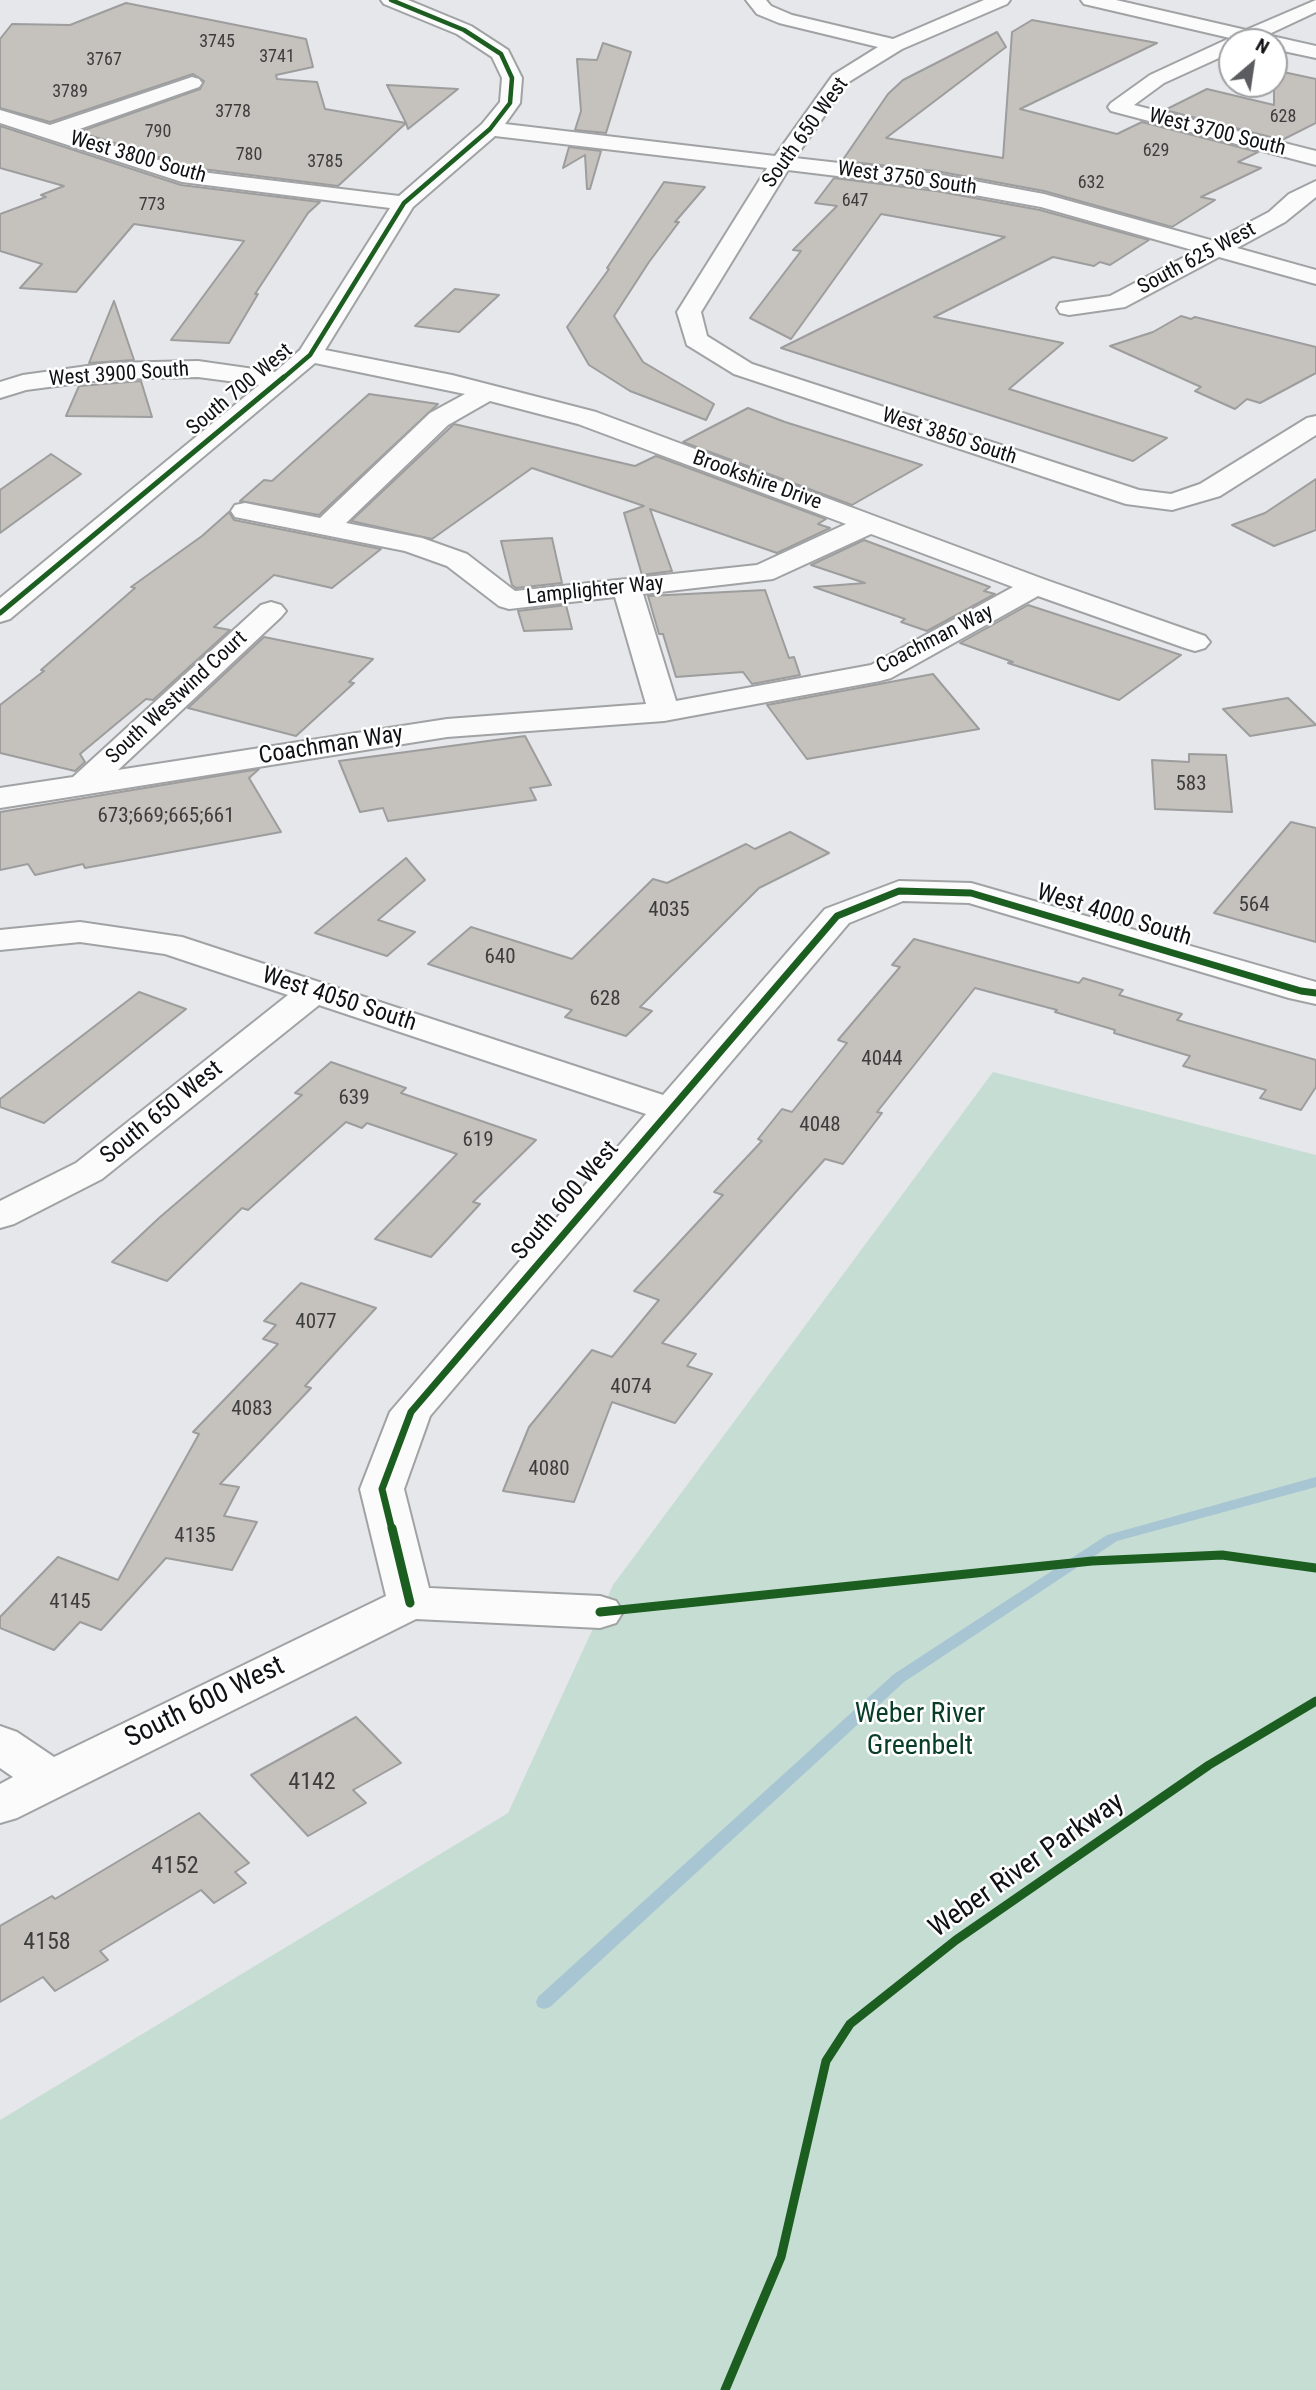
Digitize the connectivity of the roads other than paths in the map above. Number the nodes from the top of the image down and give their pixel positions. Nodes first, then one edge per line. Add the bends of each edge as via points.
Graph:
1 (391, 0) edge
2 (756, 0) edge
3 (1000, 0) edge
4 (1091, 0) edge
5 (1316, 5) edge
6 (1267, 28) edge
7 (1218, 35) edge
8 (895, 45) junction
9 (1288, 45) edge
10 (1218, 51) edge
11 (1316, 52) edge
12 (192, 83) dead end
13 (0, 116) edge
14 (490, 129) junction
15 (50, 132) junction
16 (1316, 158) edge
17 (781, 163) junction
18 (1316, 188) edge
19 (404, 203) junction
20 (1216, 249) junction
21 (1316, 276) edge
22 (1069, 309) dead end
23 (696, 340) joint
24 (310, 355) junction
25 (280, 380) junction
26 (0, 390) edge
27 (487, 392) junction
28 (1316, 424) edge
29 (245, 511) dead end
30 (871, 523) junction
31 (326, 527) junction
32 (1037, 586) junction
33 (627, 588) junction
34 (271, 611) dead end
35 (0, 613) edge
36 (1195, 642) dead end
37 (664, 712) junction
38 (83, 785) junction
39 (0, 797) edge
40 (899, 891) joint
41 (0, 940) edge
42 (314, 992) junction
43 (1316, 993) edge
44 (670, 1110) junction
45 (0, 1216) edge
46 (410, 1603) junction
47 (600, 1612) dead end
48 (0, 1744) edge
49 (50, 1779) junction
50 (0, 1805) edge

1 - 14 street, South 700 West via 464,30 501,54 512,78 510,103
2 - 8 street via 786,19
3 - 8 street, South 650 West
4 - 7 street
5 - 6 street
8 - 17 street, South 650 West via 840,79
9 - 11 street
10 - 16 street, West 3700 South via 1157,79 1118,107
12 - 15 street
13 - 15 street, West 3800 South
14 - 17 street, West 3750 South
14 - 19 street, South 700 West
15 - 19 street, West 3800 South via 190,177
17 - 20 street, West 3750 South via 936,181 1044,201
17 - 23 street, South 650 West via 689,312
18 - 20 street, South 625 West via 1277,217
19 - 24 street, South 700 West
20 - 21 street, West 3750 South
20 - 22 street, South 625 West via 1116,302
23 - 28 street, West 3850 South via 743,369 1136,498 1172,502 1210,490
24 - 25 street, South 700 West
24 - 27 street, Brookshire Drive
25 - 26 street, West 3900 South via 198,369 109,371
25 - 35 street, South 700 West
27 - 30 street, Brookshire Drive via 587,418
27 - 31 street via 439,419
29 - 31 street, Lamplighter Way
30 - 32 street, Brookshire Drive
30 - 33 street, Lamplighter Way via 763,573
31 - 33 street, Lamplighter Way via 412,544 457,560 509,600
32 - 36 street, Brookshire Drive
32 - 37 street, Coachman Way via 880,672
33 - 37 street
34 - 38 street, South Westwind Court
37 - 38 street, Coachman Way via 447,728
38 - 39 street, Coachman Way
40 - 43 street, West 4000 South via 971,893
40 - 44 street, South 600 West via 837,915
41 - 42 street, West 4050 South via 80,932 170,944
42 - 44 street, West 4050 South
42 - 45 street, South 650 West via 89,1171
44 - 46 street, South 600 West via 411,1412 382,1489
46 - 47 street, South 600 West
46 - 49 street, South 600 West
48 - 49 street
49 - 50 street, South 600 West

